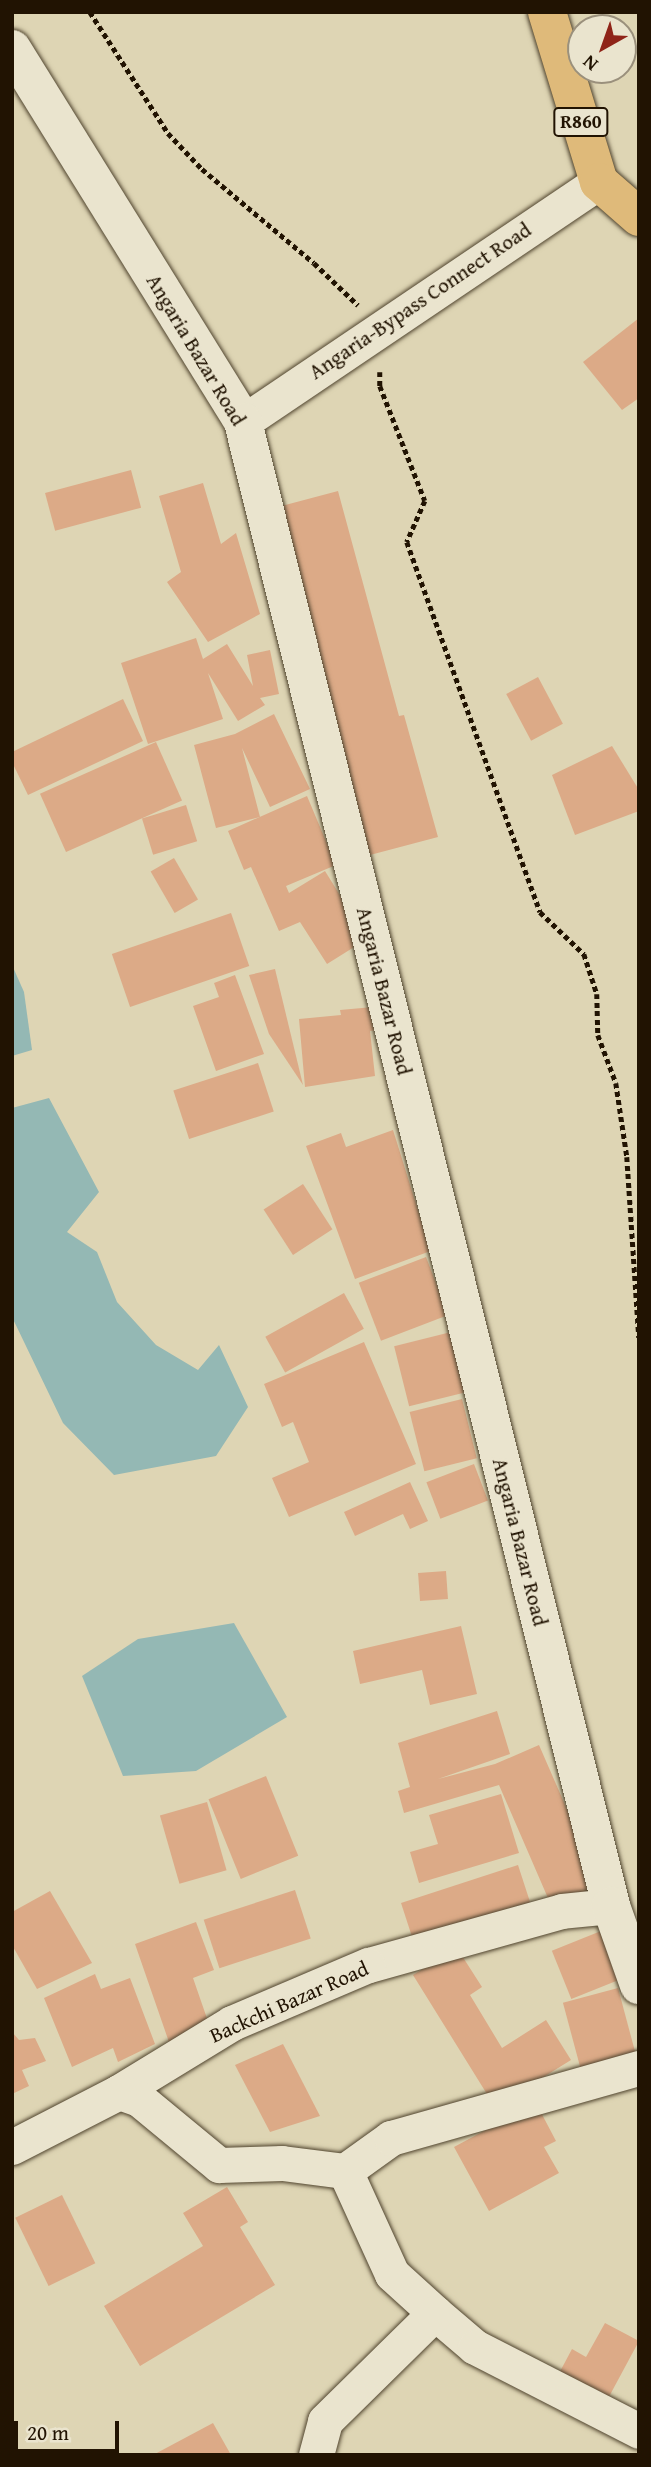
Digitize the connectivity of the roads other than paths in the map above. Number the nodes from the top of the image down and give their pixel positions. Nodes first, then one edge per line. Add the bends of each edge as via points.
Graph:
1 (547, 12) edge
2 (12, 48) edge
3 (599, 182) junction
4 (639, 217) edge
5 (243, 422) junction
6 (611, 1906) junction
7 (639, 1985) edge
8 (639, 2068) edge
9 (119, 2092) junction
10 (12, 2147) edge
11 (345, 2171) junction
12 (435, 2313) junction
13 (639, 2431) edge
14 (316, 2455) edge

1 - 3 main road, R860
2 - 5 main road, Angaria Bazar Road
3 - 4 main road
3 - 5 street, Angaria-Bypass Connect Road
5 - 6 main road, Angaria Bazar Road
6 - 7 main road, Angaria Bazar Road
6 - 9 street, Backchi Bazar Road via 562,1911 368,1965 232,2023
8 - 11 street via 391,2138
9 - 10 street, Backchi Bazar Road
9 - 11 street via 139,2099 219,2165 282,2163
11 - 12 street via 392,2274
12 - 13 street via 475,2347
12 - 14 street via 325,2421

